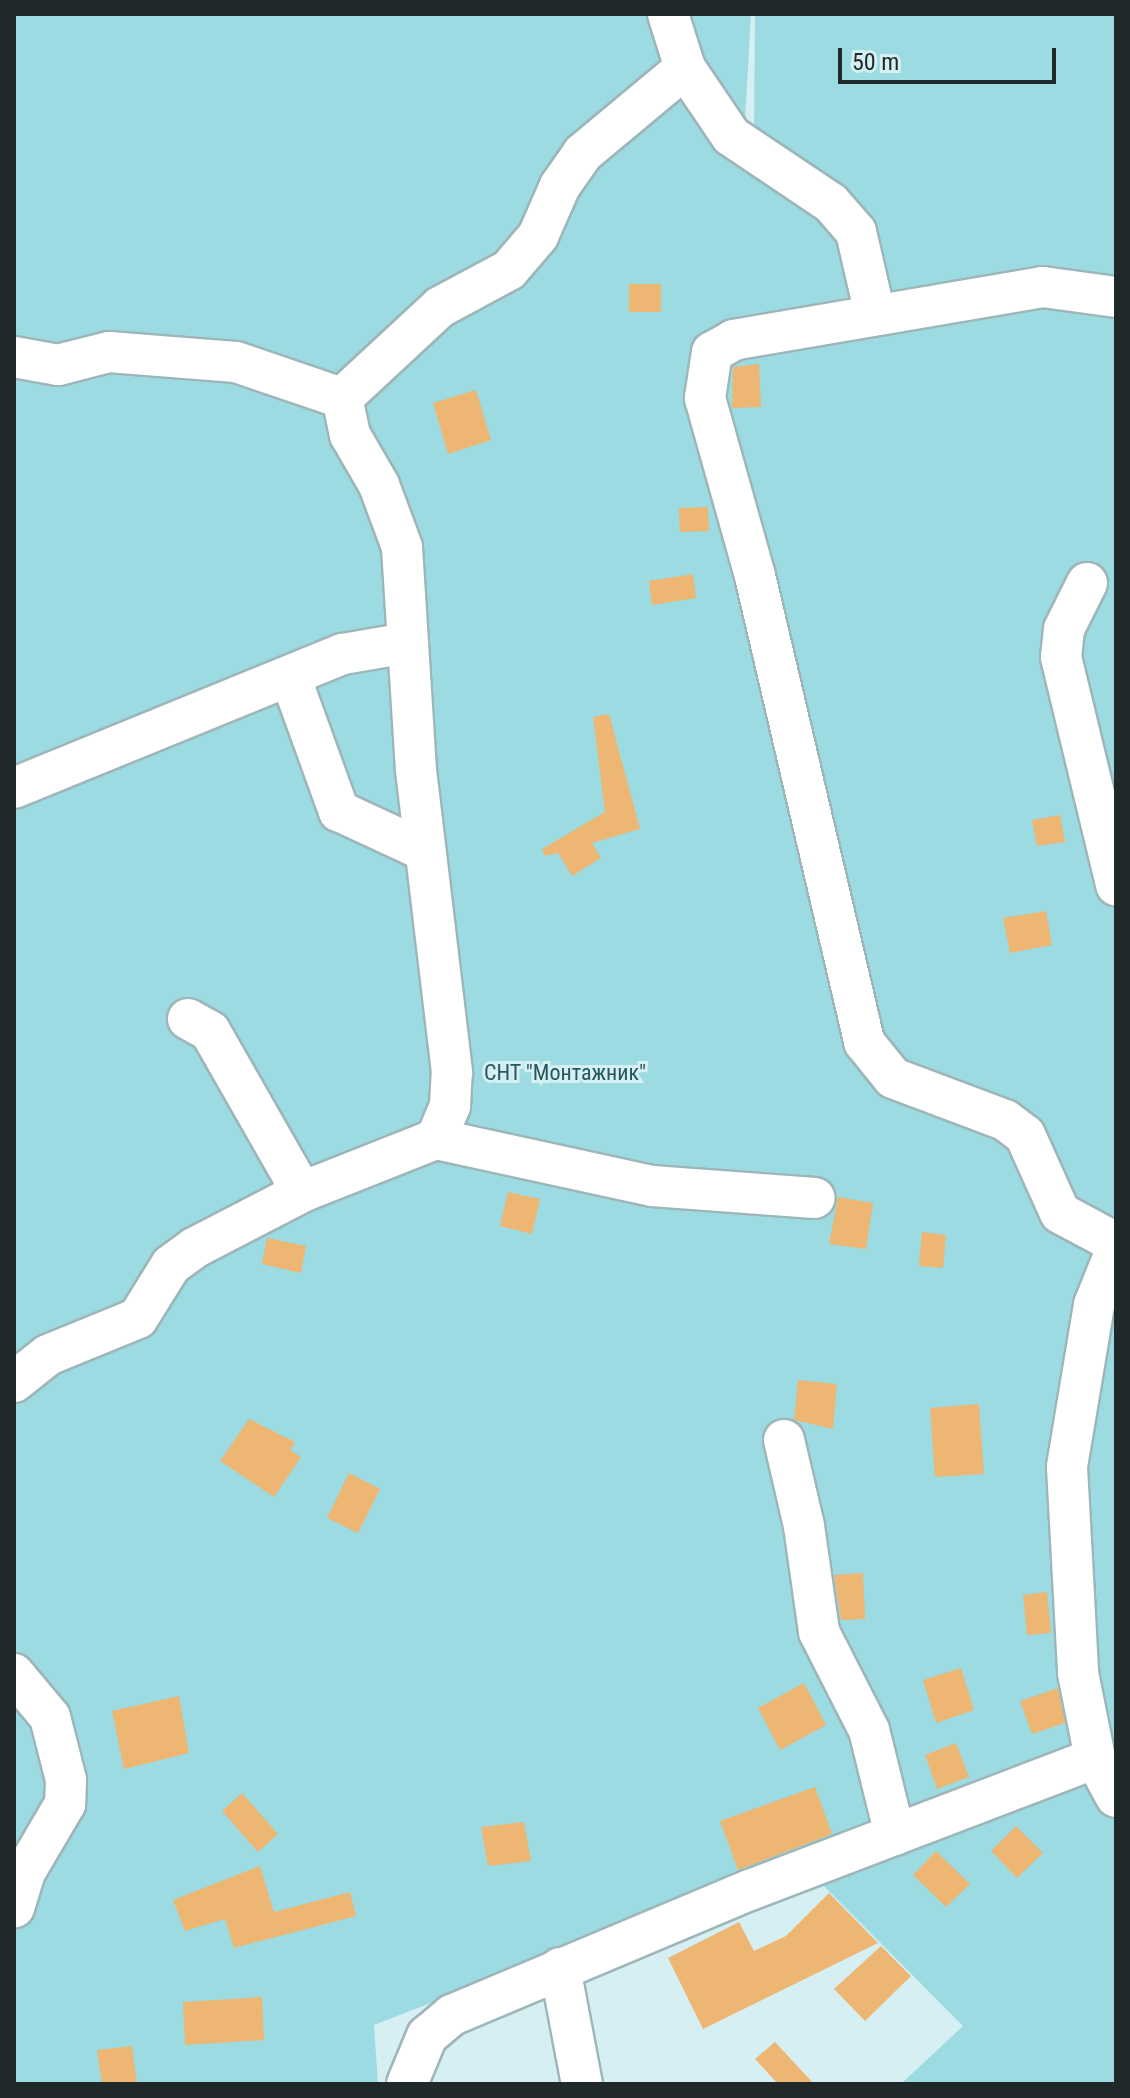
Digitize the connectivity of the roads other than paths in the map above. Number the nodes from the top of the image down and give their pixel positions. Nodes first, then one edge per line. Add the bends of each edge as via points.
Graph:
1 (668, 14) edge
2 (685, 68) junction
3 (1116, 297) edge
4 (875, 314) junction
5 (14, 357) edge
6 (342, 398) junction
7 (1087, 583) dead end
8 (407, 643) junction
9 (290, 676) junction
10 (26, 783) edge
11 (14, 820) edge
12 (425, 851) junction
13 (1116, 885) edge
14 (188, 1019) dead end
15 (436, 1139) junction
16 (302, 1192) junction
17 (815, 1198) dead end
18 (1116, 1243) edge
19 (1116, 1250) edge
20 (14, 1382) edge
21 (784, 1440) dead end
22 (14, 1674) edge
23 (1095, 1758) junction
24 (1116, 1797) edge
25 (895, 1835) junction
26 (14, 1907) edge
27 (560, 1968) junction
28 (407, 2084) edge
29 (582, 2084) edge

1 - 2 street
2 - 4 street via 731,136 843,215 864,253
2 - 6 street via 583,153 560,186 538,236 509,270 440,307
3 - 4 street via 1043,287
4 - 18 street via 734,340 712,352 705,398 755,576 864,1042 893,1078 1005,1120 1025,1135 1060,1213
5 - 6 street via 58,365 109,352 236,362 322,397
6 - 8 street via 350,435 379,485 402,547
7 - 13 street via 1064,629 1061,657
8 - 9 street via 343,654
8 - 12 street
9 - 10 street
9 - 12 street via 339,811
10 - 11 street
12 - 15 street via 452,1072 450,1106
14 - 16 street via 210,1031
15 - 16 street
15 - 17 street via 652,1186
16 - 20 street via 171,1265 138,1318 48,1355
19 - 23 street via 1094,1305 1067,1467 1073,1623
21 - 25 street via 804,1526 819,1632 869,1730
22 - 26 street via 50,1717 66,1780 65,1804 25,1872
23 - 24 street
23 - 25 street
25 - 27 street
27 - 28 street via 452,2015 427,2036
27 - 29 street

